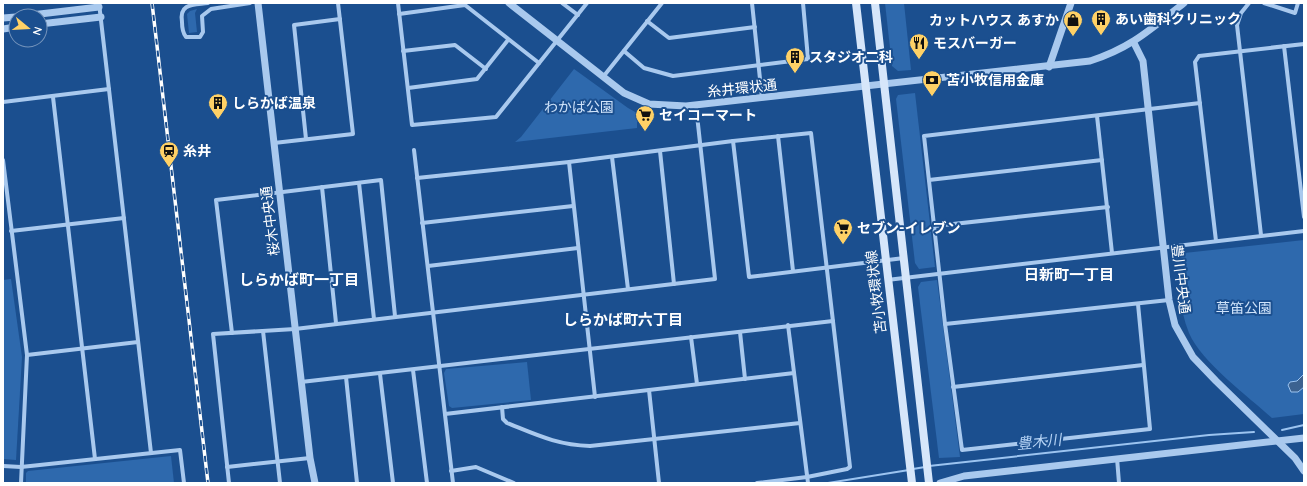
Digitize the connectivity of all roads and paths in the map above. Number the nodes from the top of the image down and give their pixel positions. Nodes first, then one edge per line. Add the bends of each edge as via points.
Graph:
1 (208, 3) edge
2 (250, 3) edge
3 (258, 3) edge
4 (338, 3) edge
5 (398, 3) edge
6 (510, 3) edge
7 (562, 3) edge
8 (587, 3) edge
9 (662, 3) edge
10 (752, 3) edge
11 (803, 3) edge
12 (856, 3) edge
13 (874, 3) edge
14 (1071, 3) edge
15 (1184, 3) edge
16 (1249, 3) edge
17 (1264, 3) edge
18 (1298, 3) edge
19 (99, 5) edge
20 (48, 12) edge
21 (399, 14) junction
22 (578, 15) junction
23 (101, 17) junction
24 (340, 19) junction
25 (647, 22) junction
26 (48, 23) edge
27 (754, 28) junction
28 (508, 40) junction
29 (557, 41) junction
30 (1134, 43) junction
31 (1304, 44) edge
32 (1284, 46) junction
33 (403, 51) junction
34 (624, 51) junction
35 (1240, 51) junction
36 (539, 63) junction
37 (759, 66) junction
38 (1048, 67) junction
39 (486, 69) junction
40 (603, 77) junction
41 (884, 85) junction
42 (865, 87) junction
43 (408, 88) junction
44 (109, 89) junction
45 (53, 97) junction
46 (763, 99) junction
47 (3, 102) edge
48 (1200, 103) junction
49 (696, 106) junction
50 (1148, 110) junction
51 (1097, 116) junction
52 (778, 136) junction
53 (306, 139) junction
54 (733, 141) junction
55 (274, 143) junction
56 (701, 146) junction
57 (414, 150) dead end
58 (660, 151) junction
59 (612, 157) junction
60 (3, 160) edge
61 (1102, 160) junction
62 (569, 162) junction
63 (417, 178) junction
64 (929, 180) junction
65 (359, 183) junction
66 (322, 187) junction
67 (279, 192) junction
68 (5, 202) edge
69 (573, 206) junction
70 (1108, 208) junction
71 (1304, 217) edge
72 (124, 218) junction
73 (422, 223) junction
74 (68, 224) junction
75 (935, 226) junction
76 (12, 231) junction
77 (1304, 231) edge
78 (1262, 235) junction
79 (1216, 241) junction
80 (578, 248) junction
81 (1164, 248) junction
82 (1112, 254) junction
83 (904, 258) junction
84 (885, 260) junction
85 (428, 266) junction
86 (827, 267) junction
87 (793, 271) junction
88 (940, 273) junction
89 (906, 277) junction
90 (887, 280) junction
91 (674, 284) junction
92 (628, 289) junction
93 (583, 295) junction
94 (1169, 300) junction
95 (1138, 304) junction
96 (434, 311) junction
97 (396, 316) junction
98 (374, 319) junction
99 (833, 321) junction
100 (336, 324) junction
101 (945, 324) junction
102 (788, 325) junction
103 (295, 328) junction
104 (263, 331) junction
105 (740, 332) junction
106 (232, 333) junction
107 (691, 337) junction
108 (138, 342) junction
109 (82, 349) junction
110 (590, 349) junction
111 (27, 355) junction
112 (1143, 365) junction
113 (439, 366) junction
114 (413, 370) junction
115 (794, 373) junction
116 (380, 374) junction
117 (346, 377) junction
118 (745, 379) junction
119 (301, 382) junction
120 (697, 384) junction
121 (953, 387) junction
122 (649, 390) junction
123 (595, 397) junction
124 (502, 407) junction
125 (445, 414) junction
126 (800, 423) junction
127 (1304, 438) edge
128 (654, 439) junction
129 (1278, 441) junction
130 (151, 453) junction
131 (310, 458) junction
132 (1117, 458) junction
133 (95, 459) junction
134 (277, 461) junction
135 (3, 466) edge
136 (22, 467) junction
137 (227, 467) junction
138 (451, 471) junction
139 (1304, 471) edge
140 (808, 480) edge
141 (912, 480) edge
142 (929, 480) edge
143 (964, 480) edge
144 (21, 483) edge
145 (184, 483) edge
146 (229, 483) edge
147 (280, 483) edge
148 (315, 483) edge
149 (357, 483) edge
150 (393, 483) edge
151 (427, 483) edge
152 (453, 483) edge
153 (514, 483) edge
154 (659, 483) edge
155 (757, 483) edge
156 (940, 483) edge
157 (1119, 483) edge

1 - 2 street via 184,9 181,14 183,34 186,37 200,37 203,32 202,16 210,9
3 - 55 street, 桜木中央通
4 - 24 street
5 - 21 street
6 - 29 street, 糸井環状通
7 - 22 street
8 - 22 street
9 - 25 street
10 - 27 street
11 - 37 street via 808,59
12 - 42 main road, 苫小牧環状線
13 - 41 main road
14 - 38 street
15 - 30 street, 糸井環状通
16 - 35 street via 1241,13 1237,25
17 - 18 street via 1295,13
19 - 20 street
19 - 23 street
21 - 28 street via 465,5
21 - 33 street
22 - 29 street
23 - 26 street
23 - 44 street
24 - 53 street via 294,25
24 - 53 street via 353,134
25 - 27 street via 669,38
25 - 34 street
27 - 37 street
28 - 36 street
28 - 39 street
29 - 36 street
29 - 40 street, 糸井環状通
30 - 38 street, 糸井環状通 via 1090,61
30 - 50 street, 豊川中央通 via 1143,61
31 - 32 street
32 - 35 street
32 - 71 street
33 - 39 street via 454,45
33 - 43 street
34 - 37 street via 644,68 673,76
34 - 40 street
35 - 48 street via 1199,56 1195,62
35 - 78 street
36 - 43 street via 496,116 412,125
37 - 46 street
38 - 41 street, 糸井環状通
39 - 43 street via 477,80
40 - 49 street, 糸井環状通 via 624,93 649,104
41 - 42 street, 糸井環状通
41 - 83 main road
42 - 46 street, 糸井環状通
42 - 84 main road, 苫小牧環状線
44 - 45 street
44 - 72 street
45 - 47 street
45 - 74 street
46 - 49 street, 糸井環状通
48 - 50 street
48 - 79 street
49 - 56 street
50 - 51 street
50 - 81 street, 豊川中央通
51 - 61 street
51 - 64 street via 924,136
52 - 54 street
52 - 86 street via 811,133
52 - 87 street
53 - 55 street
54 - 56 street
54 - 87 street via 749,277
55 - 67 street, 桜木中央通
56 - 58 street
56 - 91 street via 715,279
57 - 63 street
58 - 59 street
58 - 91 street
59 - 62 street
59 - 92 street
60 - 68 street
61 - 64 street
61 - 70 street
62 - 63 street
62 - 69 street
63 - 73 street
64 - 75 street
65 - 66 street
65 - 97 street via 380,180
65 - 98 street
66 - 67 street
66 - 100 street
67 - 103 street, 桜木中央通
67 - 106 street via 216,200
68 - 76 street
69 - 73 street
69 - 80 street
70 - 75 street
70 - 82 street
72 - 74 street
72 - 108 street
73 - 85 street
74 - 76 street
74 - 109 street
75 - 88 street
76 - 111 street
77 - 78 street
78 - 79 street
79 - 81 street
80 - 85 street
80 - 93 street
81 - 82 street
81 - 94 street, 豊川中央通
82 - 88 street
83 - 84 street
83 - 89 main road
84 - 86 street
84 - 90 main road, 苫小牧環状線
85 - 96 street
86 - 87 street
86 - 99 street
88 - 89 street
88 - 101 street
89 - 90 street
89 - 142 main road
90 - 141 main road, 苫小牧環状線
91 - 92 street
92 - 93 street
93 - 96 street
93 - 110 street
94 - 95 street
94 - 129 street, 豊川中央通 via 1175,325 1193,357
95 - 101 street
95 - 112 street
96 - 97 street
96 - 113 street
97 - 98 street
98 - 100 street
99 - 102 street
99 - 140 street via 850,467
100 - 103 street
101 - 121 street
102 - 105 street
102 - 115 street
103 - 104 street
103 - 119 street, 桜木中央通
104 - 106 street
104 - 134 street
105 - 107 street
105 - 118 street
106 - 137 street via 213,334
107 - 110 street
107 - 120 street
108 - 109 street
108 - 130 street
109 - 111 street
109 - 133 street
110 - 113 street
110 - 123 street
111 - 136 street
112 - 121 street
112 - 121 street via 1150,429 962,450
113 - 114 street
113 - 125 street
114 - 116 street
114 - 151 street
115 - 118 street
115 - 126 street
116 - 117 street
116 - 150 street
117 - 119 street
117 - 149 street
118 - 120 street
119 - 131 street, 桜木中央通
120 - 122 street
122 - 123 street
122 - 128 street
123 - 124 street
124 - 125 street
124 - 128 street via 503,419 507,423 556,442 590,446
125 - 138 street
126 - 128 street
126 - 140 street
127 - 129 street
128 - 154 street
129 - 132 street
129 - 139 street, 豊川中央通
130 - 133 street
130 - 145 street via 180,450
131 - 134 street
131 - 148 street, 桜木中央通
132 - 143 street
132 - 157 street
133 - 136 street
134 - 137 street
134 - 147 street
135 - 136 street
136 - 144 street
137 - 146 street
138 - 152 street
138 - 153 street via 476,467
140 - 155 street
143 - 156 street

